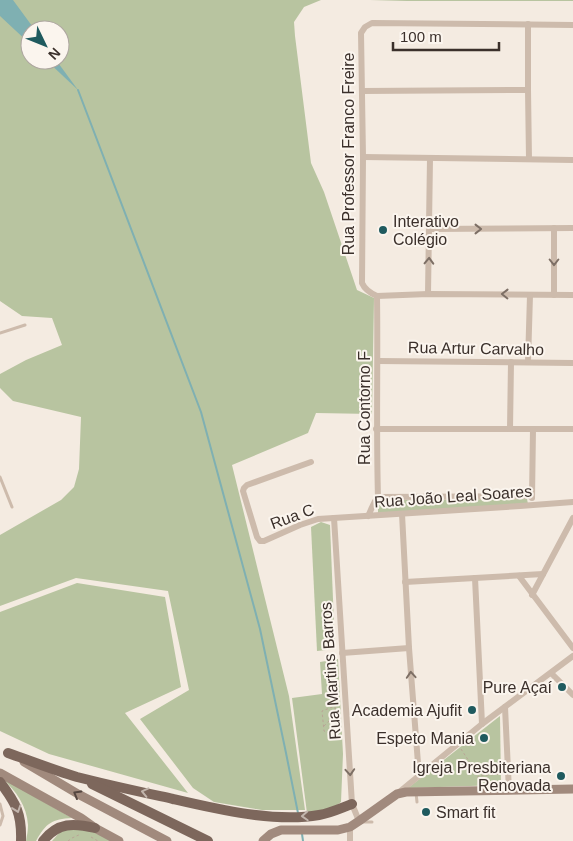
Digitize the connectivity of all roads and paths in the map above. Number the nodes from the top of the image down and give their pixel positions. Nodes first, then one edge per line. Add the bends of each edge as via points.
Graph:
1 (528, 24) junction
2 (573, 24) edge
3 (528, 90) junction
4 (362, 91) junction
5 (363, 158) junction
6 (430, 158) junction
7 (529, 159) junction
8 (573, 160) edge
9 (554, 228) junction
10 (573, 228) edge
11 (430, 229) junction
12 (428, 294) junction
13 (530, 295) junction
14 (554, 295) junction
15 (377, 296) junction
16 (573, 296) edge
17 (25, 325) dead end
18 (0, 333) edge
19 (378, 361) junction
20 (511, 362) junction
21 (528, 362) junction
22 (573, 363) edge
23 (376, 429) junction
24 (510, 429) junction
25 (533, 429) junction
26 (573, 429) edge
27 (311, 462) dead end
28 (0, 477) edge
29 (532, 496) junction
30 (378, 497) junction
31 (573, 502) edge
32 (533, 505) junction
33 (12, 508) dead end
34 (402, 514) junction
35 (368, 516) junction
36 (334, 518) junction
37 (573, 518) edge
38 (543, 574) junction
39 (518, 576) junction
40 (475, 578) junction
41 (405, 582) junction
42 (532, 594) junction
43 (409, 648) junction
44 (573, 648) edge
45 (342, 653) junction
46 (573, 656) edge
47 (551, 674) junction
48 (573, 695) edge
49 (345, 702) junction
50 (335, 706) junction
51 (505, 707) junction
52 (336, 721) junction
53 (482, 724) junction
54 (324, 726) junction
55 (458, 744) junction
56 (4, 750) edge
57 (0, 773) edge
58 (508, 773) junction
59 (75, 776) junction
60 (419, 776) junction
61 (478, 776) junction
62 (0, 782) edge
63 (573, 789) edge
64 (509, 790) junction
65 (416, 792) junction
66 (478, 792) junction
67 (397, 794) junction
68 (417, 802) dead end
69 (0, 804) edge
70 (352, 804) junction
71 (359, 821) junction
72 (372, 822) dead end
73 (0, 825) edge
74 (350, 826) junction
75 (91, 831) junction
76 (83, 834) dead end
77 (21, 841) edge
78 (43, 841) edge
79 (68, 841) edge
80 (98, 841) edge
81 (118, 841) edge
82 (167, 841) edge
83 (208, 841) edge
84 (263, 841) edge
85 (350, 841) edge

1 - 2 street
1 - 3 street
1 - 4 street, Rua Professor Franco Freire via 372,23 365,26 362,33
3 - 4 street
3 - 7 street
4 - 5 street, Rua Professor Franco Freire
5 - 6 street
5 - 15 street, Rua Professor Franco Freire via 362,282 366,290
6 - 7 street
6 - 11 street
7 - 8 street
9 - 10 street
11 -> 9 street
9 -> 14 street
12 -> 11 street
13 -> 12 street
12 - 15 street
13 - 14 street
13 - 21 street
14 - 16 street
15 - 19 street, Rua Contorno F
17 - 18 lane
19 - 20 street, Rua Artur Carvalho
19 - 23 street, Rua Contorno F
20 - 21 street, Rua Artur Carvalho
20 - 24 street
21 - 22 street, Rua Artur Carvalho
23 - 24 street
23 - 30 street, Rua Contorno F
24 - 25 street
25 - 26 street
25 - 29 street
27 - 36 street, Rua C via 245,486 243,491 257,537 264,541 309,522
28 - 33 lane
29 - 30 street, Rua João Leal Soares
29 - 32 street
30 - 35 street, Rua Contorno F
31 - 32 street, Rua João Leal Soares
32 - 34 street, Rua João Leal Soares
34 - 35 street, Rua João Leal Soares
34 - 41 street
35 - 36 street, Rua João Leal Soares
36 - 45 street, Rua Martins Barros
37 - 38 street
38 - 39 street
38 - 42 street
39 - 40 street
39 - 42 street
40 - 41 street
40 - 53 street
41 - 43 street
42 - 44 street
43 - 45 street
60 -> 43 street
45 - 49 street, Rua Martins Barros
46 - 47 street
47 - 48 street
47 - 51 street
49 - 50 path
49 -> 70 street, Rua Martins Barros
50 - 52 path
50 - 54 path via 322,711
51 - 53 street
51 - 58 street
52 - 54 path via 331,719
52 - 54 path via 340,731 335,736 324,731
53 - 55 street
55 - 60 street
55 - 61 path
56 - 59 main road
82 -> 56 street
57 - 75 street via 81,818
58 - 61 path
58 - 64 street
70 -> 59 main road via 308,817 246,814
59 - 83 main road
60 - 67 street
61 - 66 path
62 -> 77 main road via 13,799 19,815
63 - 64 street
64 - 66 street
65 - 66 street
65 - 67 street
65 - 68 lane
67 - 71 street
69 - 73 lane via 3,816
70 - 71 street, Rua Martins Barros
71 - 72 lane
71 - 74 street
74 - 84 street via 338,830 281,830
74 - 85 street
75 - 78 main road via 72,824 52,832
75 - 80 path
75 - 81 street
76 - 79 path

